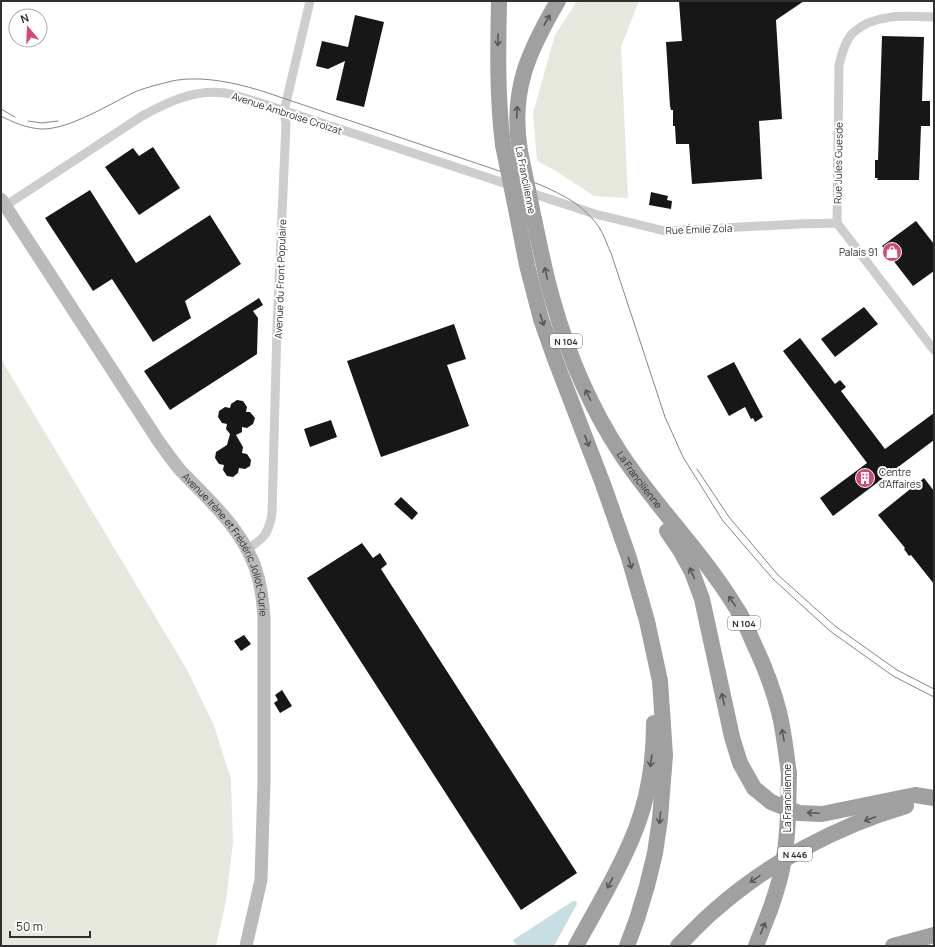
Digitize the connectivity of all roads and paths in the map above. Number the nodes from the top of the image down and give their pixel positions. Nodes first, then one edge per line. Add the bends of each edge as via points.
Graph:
1 (310, 1) edge
2 (499, 1) edge
3 (558, 1) edge
4 (934, 17) edge
5 (284, 111) junction
6 (497, 180) joint
7 (3, 202) edge
8 (837, 223) junction
9 (934, 350) edge
10 (650, 496) junction
11 (247, 549) junction
12 (660, 681) junction
13 (934, 798) edge
14 (934, 935) edge
15 (246, 946) edge
16 (576, 946) edge
17 (627, 946) edge
18 (678, 946) edge
19 (756, 946) edge
20 (893, 946) edge

1 - 5 street, Avenue du Front Populaire
2 -> 12 highway, La Francilienne / N 104, bridge via 500,122 527,265 555,359 629,558 647,621
10 -> 3 highway, La Francilienne / N 104, bridge via 614,443 575,367 552,301 520,151 517,109 522,79 533,48
4 - 8 street, Rue Jules Guesde via 885,18 868,23 853,32 843,48 839,65
5 - 6 street, Avenue Ambroise Croizat
5 - 7 street, Avenue Ambroise Croizat via 226,93 196,93 180,97 142,116
5 - 11 street, Avenue du Front Populaire via 286,124 272,513 266,534
6 - 8 street, Rue Émile Zola via 590,213 665,231
7 - 11 main road, Avenue Irène et Frédéric Joliot-Curie via 159,442 180,470 224,516
8 - 9 street
13 -> 10 highway via 915,795 822,814 800,813 771,802 754,788 740,763 732,737 702,599 680,550 654,513
19 -> 10 highway, La Francilienne / N 104, bridge via 784,862 789,774 779,712 771,684 736,607 662,508
11 - 15 main road, Avenue Irène et Frédéric Joliot-Curie via 255,566 264,603 264,782 261,880
12 -> 16 highway via 653,699 652,754 638,824
12 -> 17 highway, La Francilienne / N 104 via 665,755 660,819 647,886
13 -> 18 highway, N 446 via 846,828 805,848 752,881 714,910
14 - 20 highway

